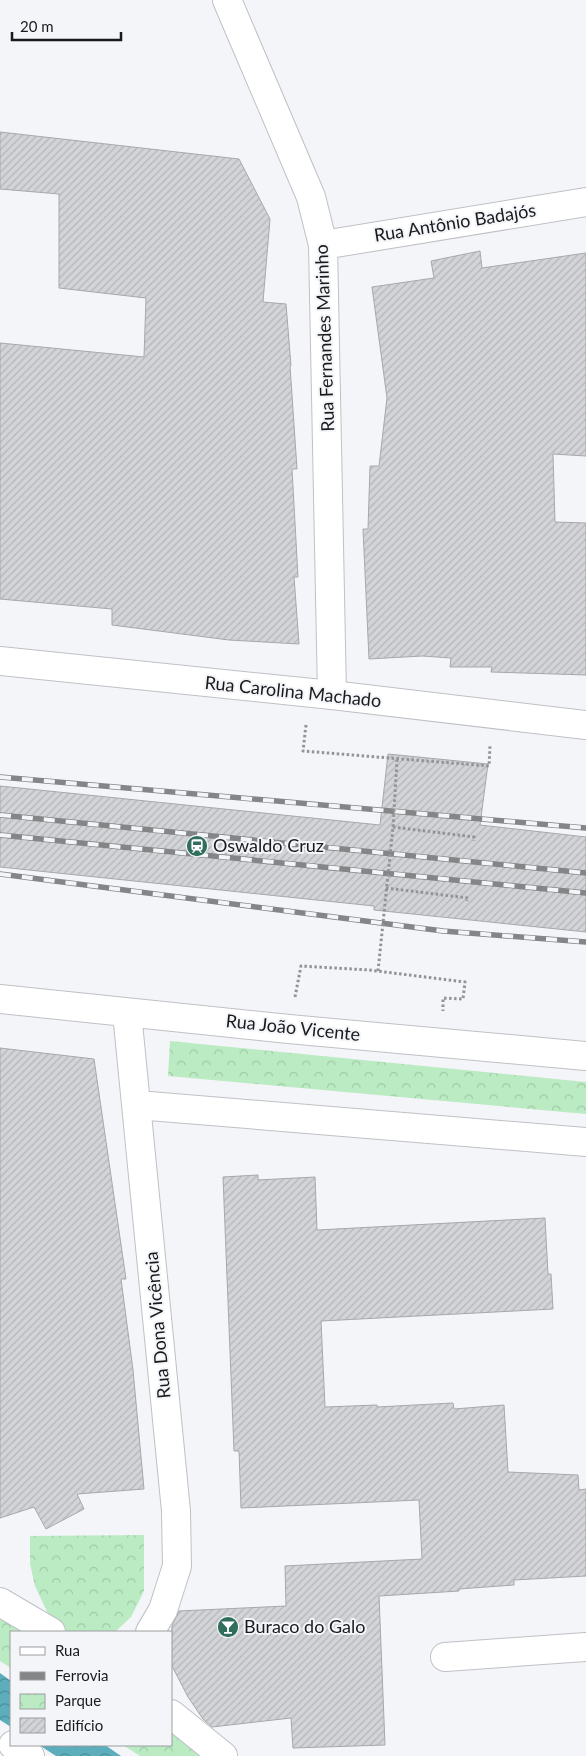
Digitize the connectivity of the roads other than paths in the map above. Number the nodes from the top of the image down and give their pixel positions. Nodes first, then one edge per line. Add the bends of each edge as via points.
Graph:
1 (227, 0) edge
2 (586, 202) edge
3 (323, 245) junction
4 (0, 661) edge
5 (332, 695) junction
6 (586, 725) edge
7 (0, 999) edge
8 (127, 1012) junction
9 (586, 1056) edge
10 (137, 1104) junction
11 (586, 1142) edge
12 (0, 1602) edge
13 (49, 1631) edge
14 (151, 1631) edge
15 (586, 1647) edge
16 (445, 1657) dead end
17 (172, 1715) edge
18 (15, 1746) edge
19 (30, 1756) edge
20 (223, 1756) edge

1 - 3 street, Rua Fernandes Marinho via 311,197
2 - 3 street, Rua Antônio Badajós
3 - 5 street, Rua Fernandes Marinho
4 - 5 street, Rua Carolina Machado
5 - 6 street, Rua Carolina Machado
7 - 8 street, Rua João Vicente
8 - 9 street, Rua João Vicente
8 - 10 street, Rua Dona Vicência
10 - 11 street
10 - 14 street, Rua Dona Vicência via 176,1511 177,1566 163,1610
12 - 13 street
15 - 16 street
17 - 20 street
18 - 19 street

